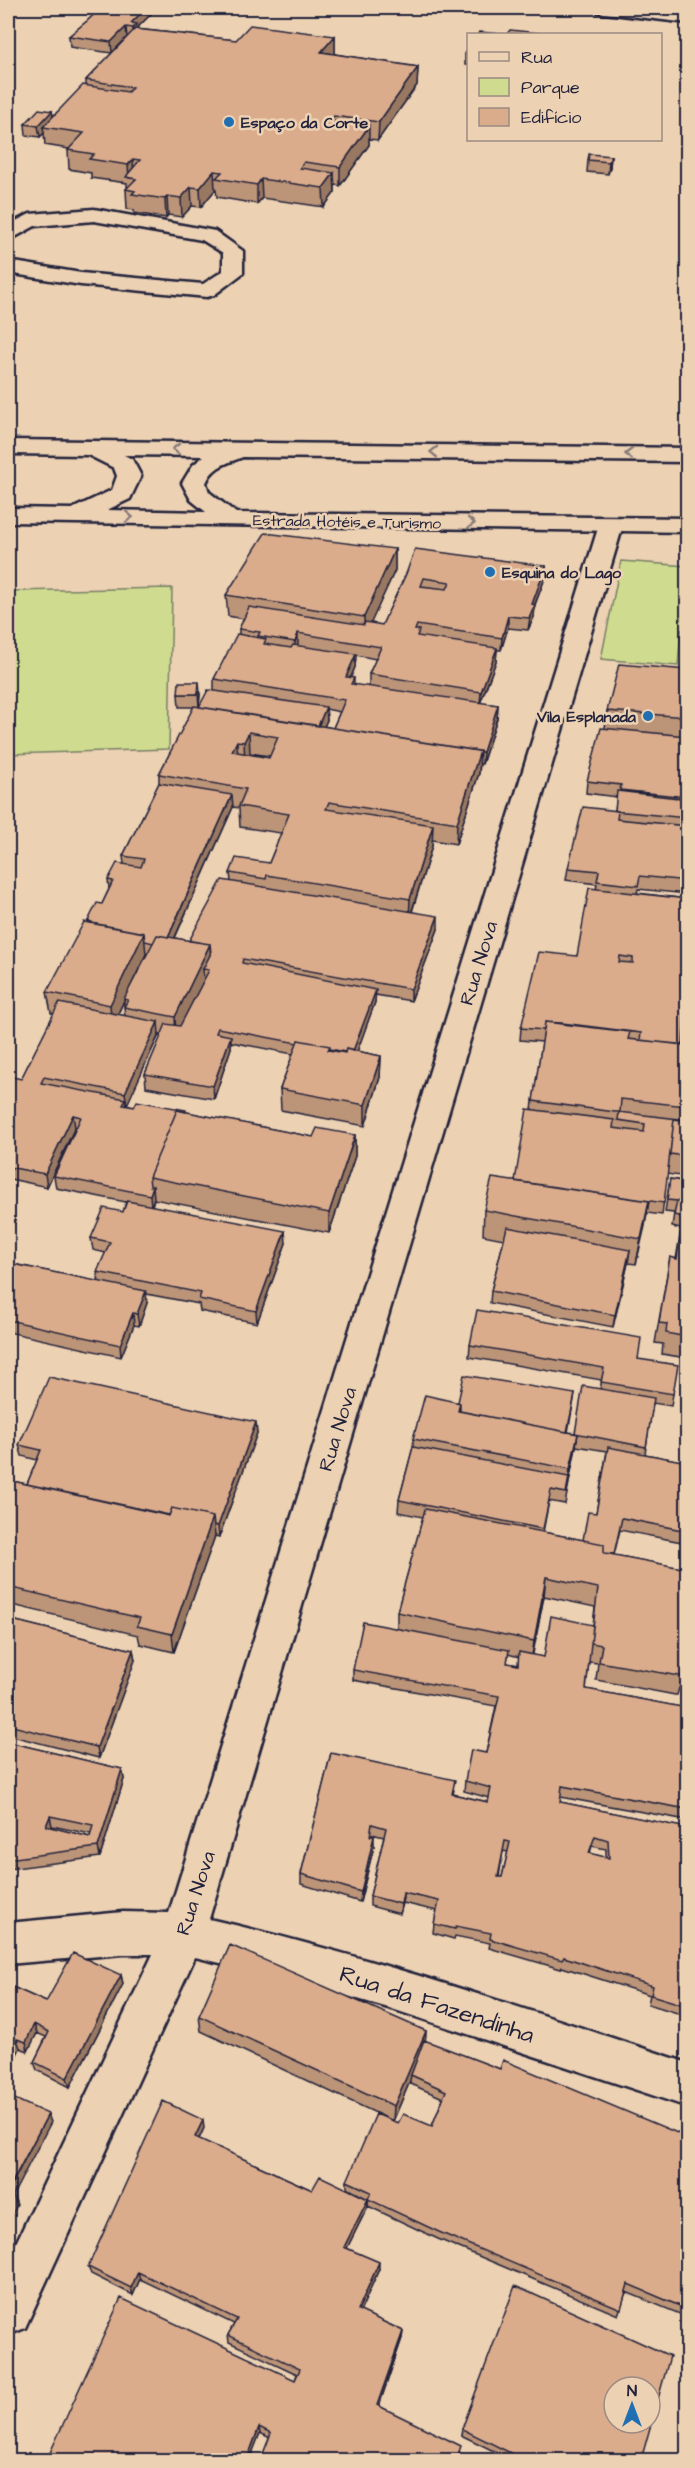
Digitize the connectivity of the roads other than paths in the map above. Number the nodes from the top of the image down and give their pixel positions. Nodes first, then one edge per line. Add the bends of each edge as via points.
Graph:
1 (604, 8) edge
2 (687, 18) edge
3 (8, 233) edge
4 (8, 267) edge
5 (8, 447) edge
6 (90, 447) junction
7 (239, 450) junction
8 (687, 455) edge
9 (8, 515) edge
10 (80, 515) junction
11 (230, 520) junction
12 (611, 525) junction
13 (687, 525) edge
14 (184, 1934) junction
15 (8, 1942) edge
16 (687, 2085) edge
17 (8, 2311) edge

1 - 2 street
3 - 4 street via 30,220 94,215 208,235 233,251 233,273 207,291 81,279
5 - 6 street
7 -> 6 street
6 - 10 street via 124,464 129,476 122,494
8 -> 7 street
7 - 11 street via 200,469 194,483 199,495
9 - 10 street, Estrada Hotéis e Turismo
10 -> 11 street, Estrada Hotéis e Turismo
11 -> 12 street, Estrada Hotéis e Turismo
12 - 13 street, Estrada Hotéis e Turismo
12 - 14 street, Rua Nova
14 - 15 street, Rua da Fazendinha via 123,1933
14 - 16 street, Rua da Fazendinha via 392,1988
14 - 17 street, Rua Nova

